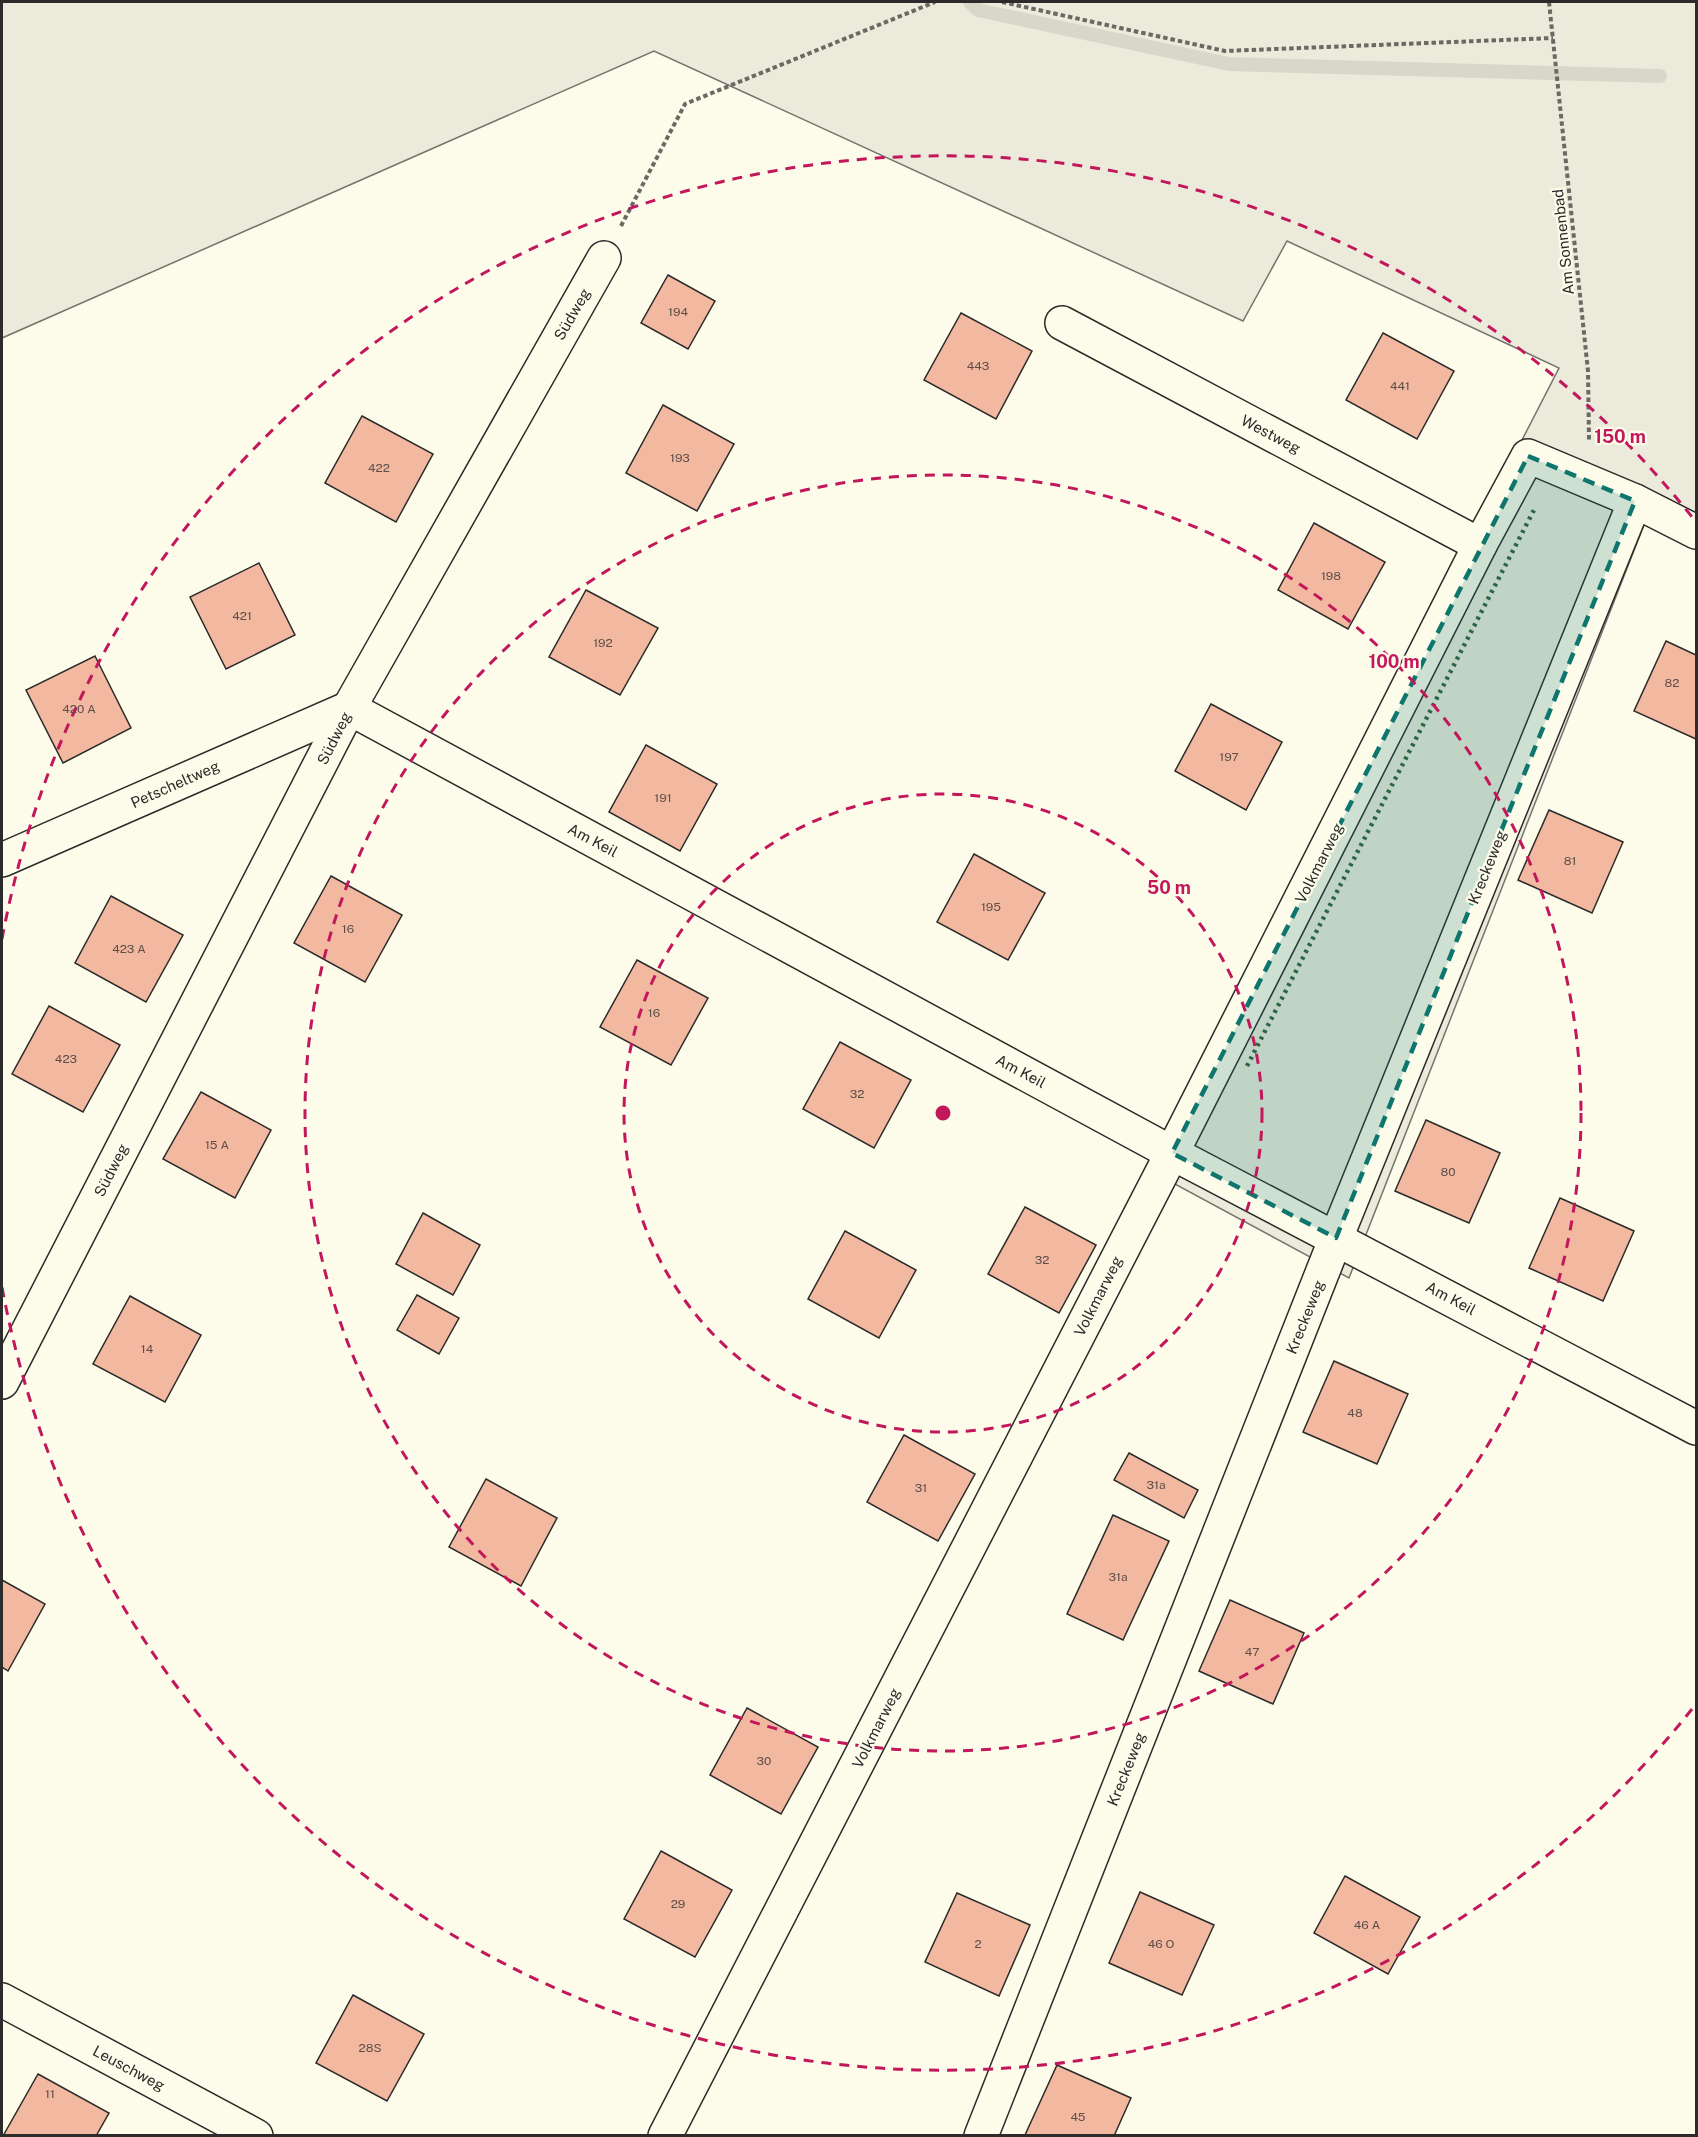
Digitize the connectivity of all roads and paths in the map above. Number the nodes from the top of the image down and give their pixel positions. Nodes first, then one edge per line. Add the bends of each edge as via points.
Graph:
1 (935, 2) edge
2 (1002, 2) edge
3 (1549, 2) edge
4 (1553, 38) junction
5 (604, 258) joint
6 (1062, 323) dead end
7 (1590, 481) junction
8 (1635, 501) junction
9 (1696, 532) edge
10 (1480, 545) junction
11 (349, 708) junction
12 (2, 860) edge
13 (1172, 1153) junction
14 (1336, 1238) junction
15 (2, 1382) edge
16 (1696, 1428) edge
17 (2, 2000) edge
18 (256, 2136) edge
19 (665, 2136) edge
20 (981, 2136) edge

1 - 5 path via 685,104
2 - 4 path via 1225,51
3 - 4 path, Am Sonnenbad
4 - 7 path, Am Sonnenbad via 1588,371
5 - 11 street, Südweg
6 - 10 street, Westweg
7 - 8 street
7 - 10 street, Volkmarweg via 1528,456
8 - 9 street
8 - 14 street, Kreckeweg
10 - 13 street, Volkmarweg
11 - 12 street, Petscheltweg
11 - 13 street, Am Keil
11 - 15 street, Südweg
13 - 14 street, Am Keil
13 - 19 street, Volkmarweg
14 - 16 street, Am Keil
14 - 20 street, Kreckeweg
17 - 18 street, Leuschweg

